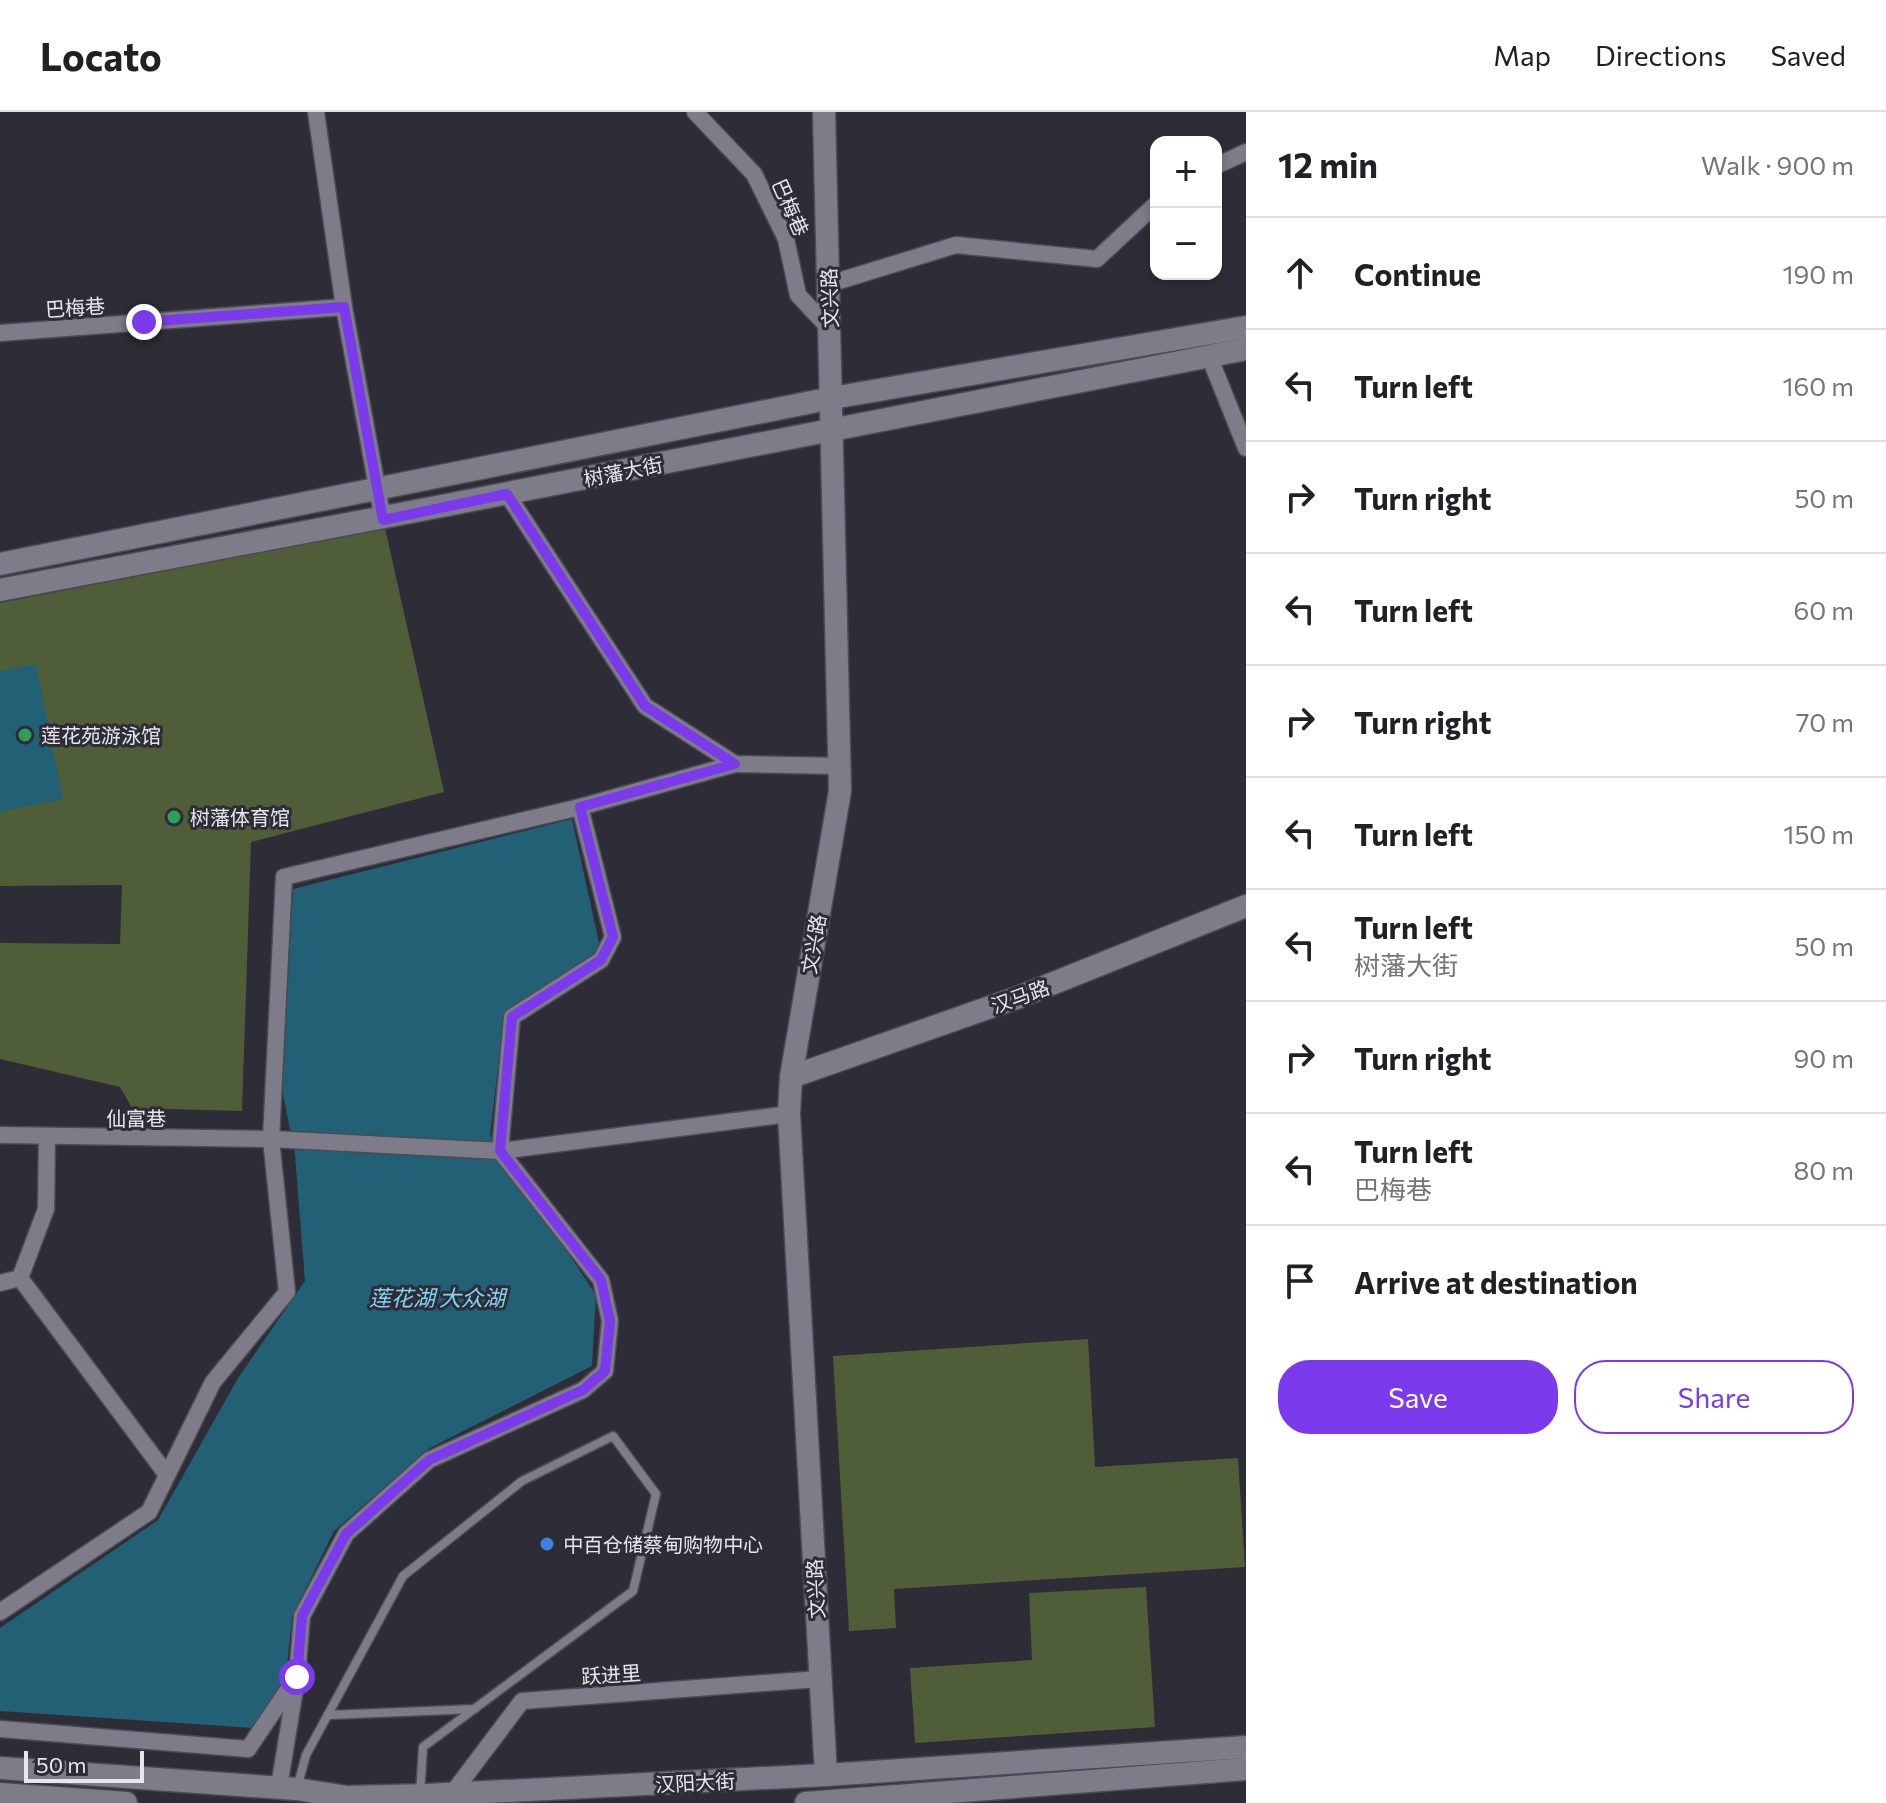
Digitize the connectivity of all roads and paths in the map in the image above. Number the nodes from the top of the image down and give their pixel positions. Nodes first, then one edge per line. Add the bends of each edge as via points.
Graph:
1 (316, 112) edge
2 (695, 112) edge
3 (824, 112) edge
4 (1246, 152) edge
5 (1222, 163) edge
6 (1152, 208) edge
7 (829, 284) junction
8 (344, 307) junction
9 (1246, 327) edge
10 (830, 329) junction
11 (0, 333) edge
12 (1246, 349) edge
13 (1209, 356) junction
14 (832, 398) junction
15 (833, 429) junction
16 (1246, 448) edge
17 (376, 489) junction
18 (507, 494) junction
19 (383, 520) junction
20 (0, 564) edge
21 (0, 590) edge
22 (735, 764) junction
23 (839, 766) junction
24 (580, 807) junction
25 (1246, 906) edge
26 (791, 1077) junction
27 (789, 1114) junction
28 (0, 1135) edge
29 (47, 1136) junction
30 (271, 1139) junction
31 (500, 1151) junction
32 (20, 1278) junction
33 (0, 1283) edge
34 (167, 1475) junction
35 (0, 1612) edge
36 (297, 1677) junction
37 (819, 1679) junction
38 (476, 1709) junction
39 (328, 1715) junction
40 (0, 1729) edge
41 (1246, 1747) edge
42 (0, 1768) edge
43 (1246, 1769) edge
44 (826, 1775) junction
45 (288, 1788) junction
46 (0, 1794) edge
47 (451, 1795) junction
48 (420, 1796) junction
49 (63, 1801) edge
50 (830, 1802) edge
51 (126, 1803) edge
52 (806, 1803) edge

1 - 8 street
2 - 10 street, 巴梅巷 via 754,174 786,239 798,295
3 - 7 street, 文兴路
4 - 5 street
6 - 7 street via 1097,259 956,245
7 - 10 street, 文兴路
8 - 11 street, 巴梅巷
8 - 17 street
9 - 14 street, 树藩大街
10 - 14 street, 文兴路
12 - 13 street, 树藩大街
13 - 15 street, 树藩大街
13 - 16 street
14 - 15 street, 文兴路
14 - 17 street, 树藩大街
15 - 18 street, 树藩大街
15 - 23 street, 文兴路
17 - 19 street
17 - 20 street, 树藩大街
18 - 19 street, 树藩大街
18 - 22 street via 645,706
19 - 21 street, 树藩大街
22 - 23 street
22 - 24 street
23 - 26 street, 文兴路 via 840,791
24 - 30 street via 284,877
24 - 31 street via 613,937 601,960 512,1017
25 - 26 street, 汉马路 via 1019,997
26 - 27 street, 文兴路
27 - 31 street, 仙富巷
27 - 37 street, 文兴路
28 - 29 street, 仙富巷
29 - 30 street, 仙富巷
29 - 32 street via 46,1209
30 - 31 street, 仙富巷
30 - 34 street via 287,1292 213,1382
31 - 36 street via 601,1280 610,1321 605,1371 583,1390 429,1460 346,1534 302,1616
32 - 33 street
32 - 34 street
34 - 35 street via 149,1512
36 - 40 street via 248,1749
36 - 45 street
37 - 44 street, 文兴路
37 - 47 street, 跃进里 via 522,1701
38 - 39 lane
38 - 39 lane via 633,1591 656,1494 613,1436 522,1481 403,1576
38 - 48 lane via 423,1747
39 - 45 lane
41 - 44 street, 汉阳大街
42 - 45 street, 汉阳大街
43 - 50 street
44 - 47 street, 汉阳大街
45 - 48 street, 汉阳大街 via 347,1797
46 - 49 street
47 - 48 street, 汉阳大街
49 - 51 street
50 - 52 street

